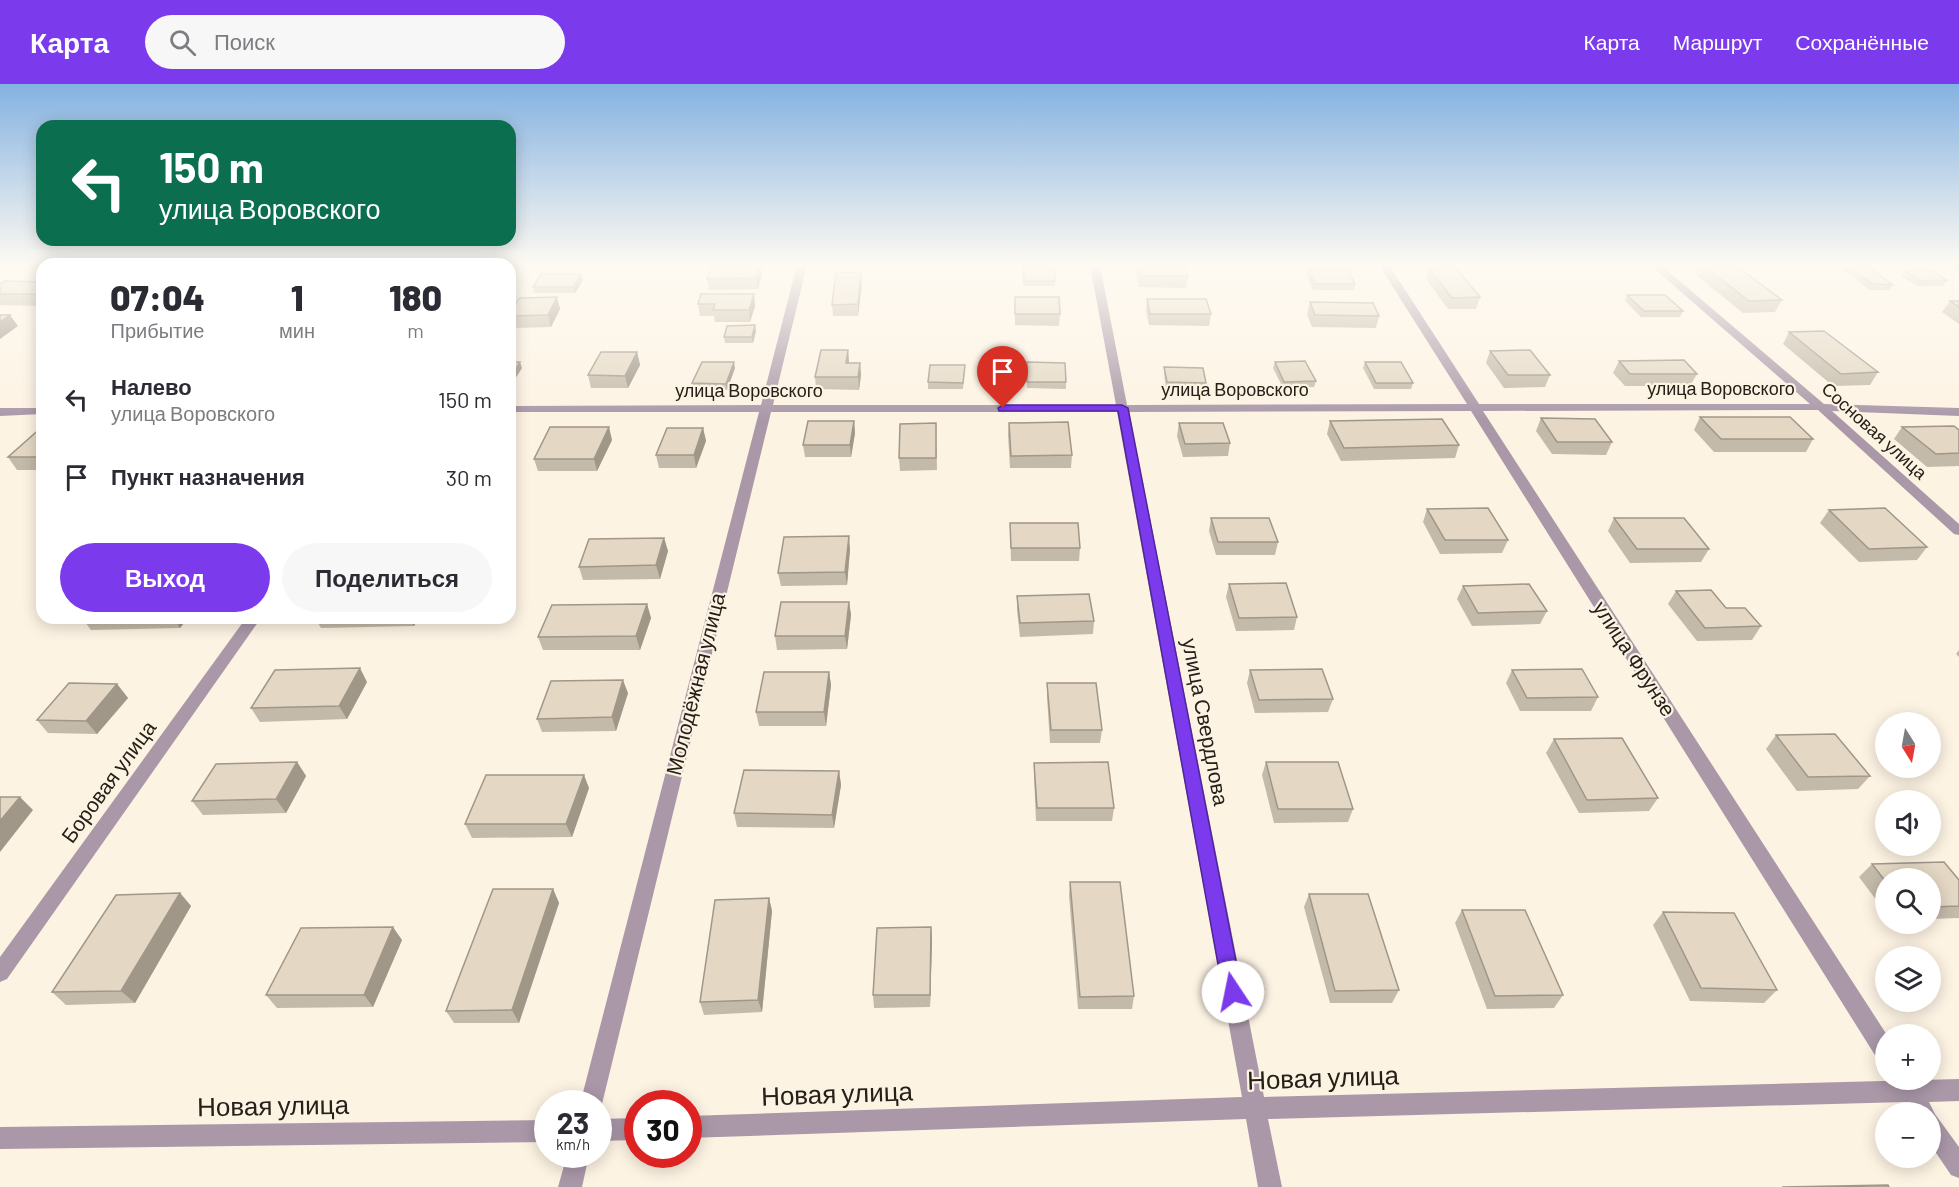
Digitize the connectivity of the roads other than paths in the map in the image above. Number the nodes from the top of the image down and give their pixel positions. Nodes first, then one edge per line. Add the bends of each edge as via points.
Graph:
1 (788, 316) edge
2 (1105, 316) edge
3 (1416, 316) edge
4 (1715, 316) edge
5 (1821, 407) junction
6 (1122, 408) junction
7 (1474, 408) junction
8 (516, 409) edge
9 (764, 409) junction
10 (0, 411) edge
11 (36, 411) edge
12 (1959, 412) edge
13 (1959, 531) edge
14 (250, 624) edge
15 (0, 973) edge
16 (1875, 1036) edge
17 (1875, 1087) edge
18 (1941, 1089) edge
19 (594, 1090) edge
20 (1959, 1090) edge
21 (1255, 1108) junction
22 (702, 1127) edge
23 (534, 1131) edge
24 (0, 1138) edge
25 (1941, 1140) edge
26 (1959, 1167) edge
27 (575, 1168) edge
28 (570, 1187) edge
29 (1270, 1187) edge

1 - 9 street, Молодёжная улица
2 - 6 street, улица Свердлова
3 - 7 street, улица Фрунзе
4 - 5 street, Сосновая улица
5 - 7 street, улица Воровского
5 - 12 street, улица Воровского
5 - 13 street, Сосновая улица
6 - 7 street, улица Воровского
6 - 9 street, улица Воровского
6 - 21 street, улица Свердлова
7 - 16 street, улица Фрунзе
8 - 9 street, улица Воровского
9 - 19 street, Молодёжная улица
10 - 11 street
14 - 15 street, Боровая улица
17 - 21 street, Новая улица
18 - 20 street, Новая улица
21 - 22 street, Новая улица
21 - 29 street, улица Свердлова
23 - 24 street, Новая улица
25 - 26 street
27 - 28 street

